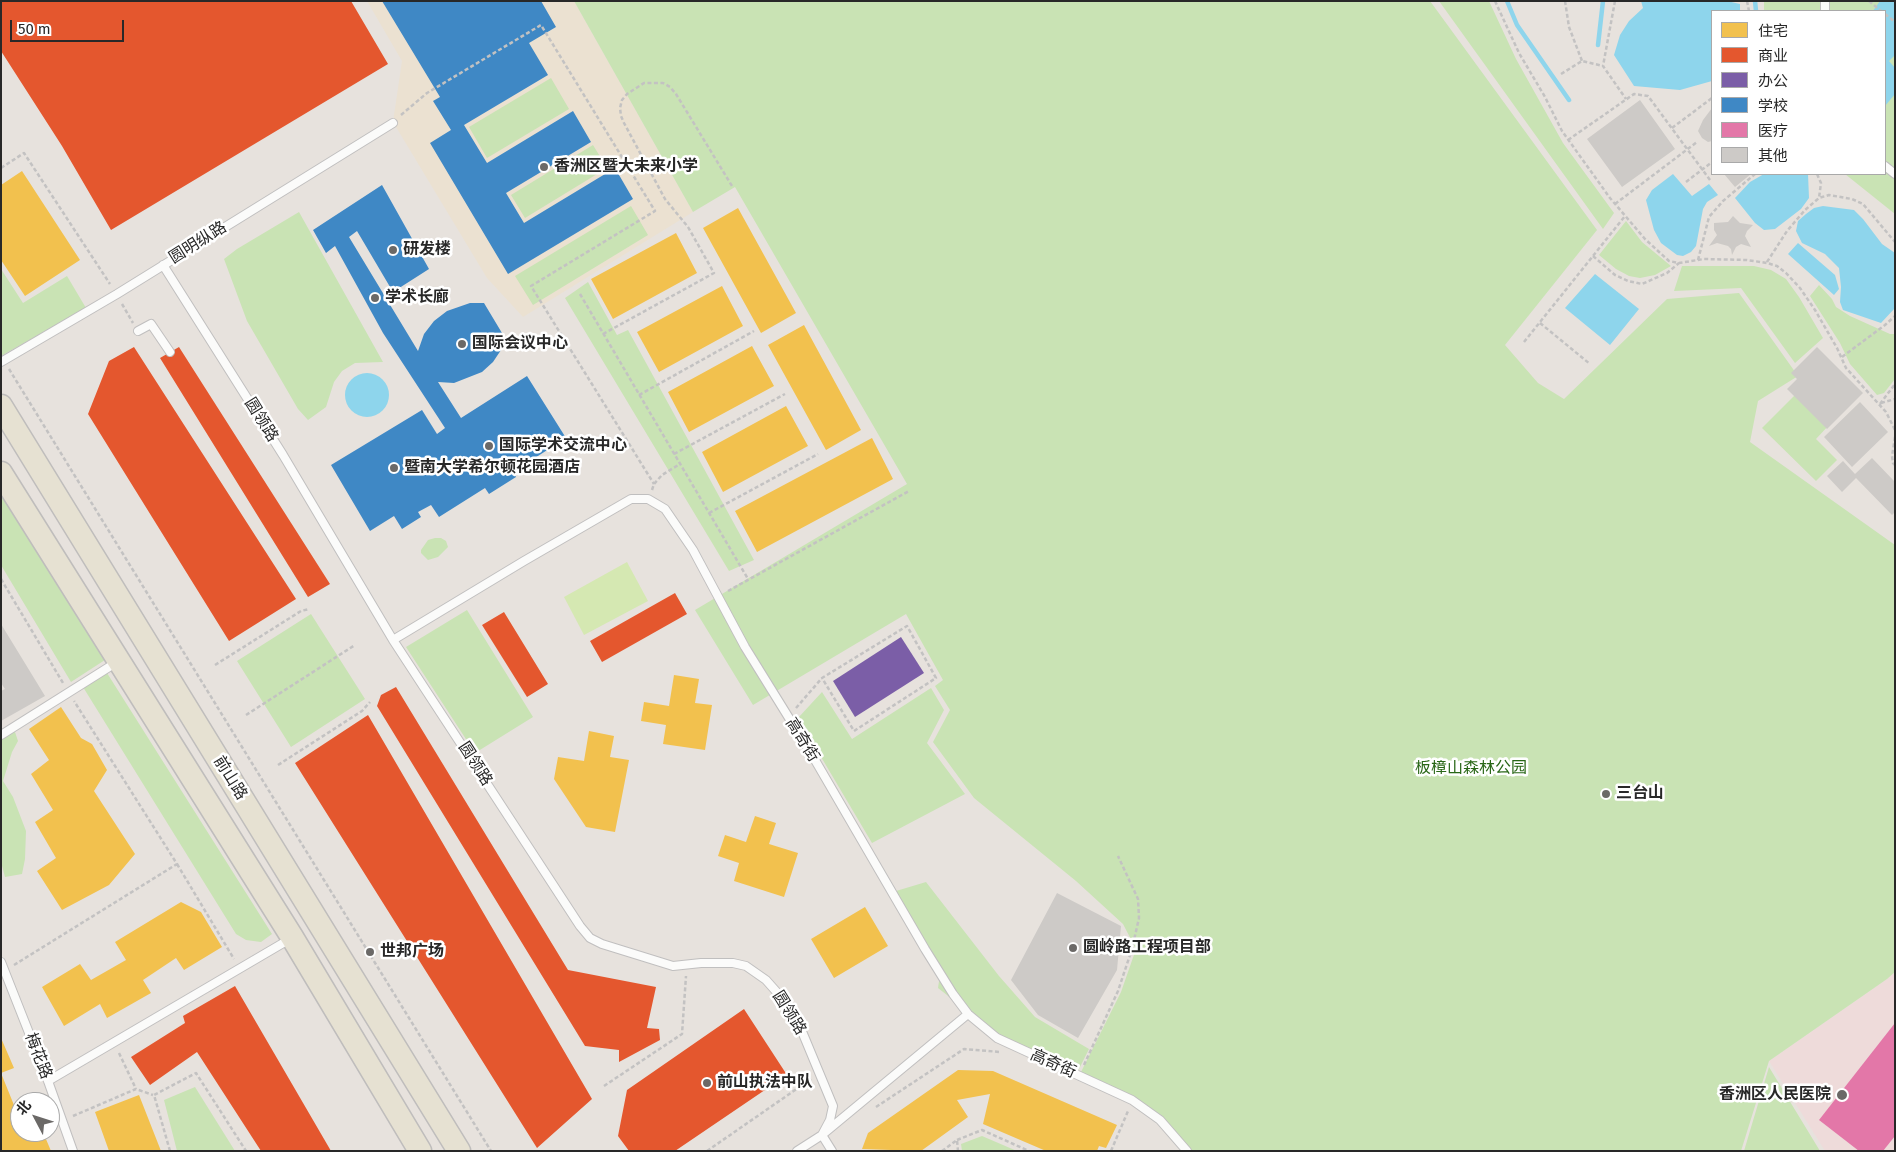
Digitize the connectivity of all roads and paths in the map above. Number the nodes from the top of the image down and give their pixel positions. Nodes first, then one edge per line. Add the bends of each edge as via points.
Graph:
1 (1495, 1) edge
2 (1565, 1) edge
3 (1615, 1) edge
4 (1869, 1) edge
5 (1880, 10) edge
6 (1582, 61) junction
7 (1603, 66) junction
8 (1561, 74) dead end
9 (1626, 99) junction
10 (1711, 99) edge
11 (393, 123) joint
12 (1672, 128) junction
13 (1568, 140) junction
14 (1697, 142) dead end
15 (1688, 150) junction
16 (1711, 163) edge
17 (1, 168) edge
18 (1702, 169) junction
19 (1754, 175) edge
20 (1817, 175) edge
21 (1710, 180) dead end
22 (1686, 182) dead end
23 (732, 186) dead end
24 (1819, 198) junction
25 (1615, 204) junction
26 (1625, 216) junction
27 (1895, 242) edge
28 (1593, 256) junction
29 (1698, 260) junction
30 (1679, 263) junction
31 (1767, 263) junction
32 (163, 265) junction
33 (117, 294) junction
34 (580, 294) dead end
35 (1895, 316) edge
36 (1540, 323) junction
37 (138, 331) joint
38 (754, 331) dead end
39 (603, 334) junction
40 (1524, 342) dead end
41 (170, 352) dead end
42 (1842, 357) junction
43 (2, 361) edge
44 (1590, 364) dead end
45 (1895, 384) edge
46 (785, 394) dead end
47 (639, 395) junction
48 (1895, 399) edge
49 (1880, 404) junction
50 (1, 406) edge
51 (1895, 430) edge
52 (1895, 437) edge
53 (674, 454) junction
54 (818, 454) dead end
55 (680, 464) junction
56 (1895, 465) edge
57 (1, 473) edge
58 (654, 484) junction
59 (909, 490) dead end
60 (648, 499) junction
61 (709, 513) junction
62 (1, 579) edge
63 (748, 579) junction
64 (718, 596) junction
65 (308, 609) dead end
66 (393, 640) junction
67 (355, 645) dead end
68 (119, 661) junction
69 (215, 664) dead end
70 (822, 678) junction
71 (69, 692) junction
72 (370, 702) dead end
73 (246, 715) dead end
74 (788, 717) junction
75 (1, 735) edge
76 (278, 765) dead end
77 (1118, 856) dead end
78 (177, 864) junction
79 (292, 938) junction
80 (1, 962) edge
81 (686, 964) junction
82 (240, 968) junction
83 (5, 971) junction
84 (968, 1014) junction
85 (114, 1042) junction
86 (1019, 1048) junction
87 (820, 1073) junction
88 (1079, 1076) junction
89 (48, 1081) junction
90 (604, 1086) dead end
91 (136, 1089) junction
92 (154, 1096) junction
93 (1132, 1100) junction
94 (876, 1107) dead end
95 (62, 1120) junction
96 (822, 1135) junction
97 (957, 1140) junction
98 (73, 1151) edge
99 (170, 1151) edge
100 (246, 1151) edge
101 (420, 1151) edge
102 (459, 1151) edge
103 (491, 1151) edge
104 (707, 1151) edge
105 (797, 1151) edge
106 (832, 1151) edge
107 (942, 1151) edge
108 (958, 1151) edge
109 (1029, 1151) edge
110 (1111, 1151) edge
111 (1187, 1151) edge

1 - 13 path via 1519,53
2 - 6 path via 1569,27
3 - 7 path
4 - 5 path
6 - 7 path
6 - 8 path
7 - 9 path
9 - 12 path via 1634,94 1648,96
9 - 13 path
10 - 12 path
11 - 32 lane, 圆明纵路
11 - 58 path via 427,93 541,25 655,211 531,286
12 - 15 path
13 - 25 path
14 - 15 path
15 - 18 path
15 - 25 path
16 - 18 path
17 - 33 path via 24,153
18 - 21 path
18 - 22 path
19 - 29 path via 1709,217
20 - 24 path via 1821,183
23 - 39 path via 670,87 663,83 644,83 627,94 620,108 624,123 665,199 688,227 714,273
24 - 27 path via 1841,197 1862,204
24 - 31 path via 1796,219
25 - 26 path
26 - 28 path
26 - 30 path via 1664,256
28 - 30 path via 1615,275 1642,284
28 - 36 path
29 - 30 path
29 - 31 path
31 - 42 path via 1786,273 1800,288
32 - 33 lane, 圆明纵路
32 - 66 lane, 圆领路 via 283,455
33 - 37 path
33 - 43 lane, 圆明纵路
34 - 39 path
35 - 42 path
36 - 40 path
36 - 44 path
37 - 41 lane via 151,324
38 - 47 path
39 - 47 path
42 - 49 path via 1854,378
43 - 103 path
45 - 49 path
46 - 53 path
47 - 53 path
48 - 49 path
49 - 51 path
50 - 102 main road, 前山路
52 - 56 path via 1892,456
53 - 55 path
54 - 61 path
55 - 58 path
55 - 61 path
57 - 68 main road, 前山路
58 - 60 path
59 - 63 path
60 - 64 lane, 高奇街 via 665,509 693,550
60 - 66 lane via 631,499
61 - 63 path
62 - 71 path
63 - 64 path
64 - 74 lane, 高奇街
65 - 69 path
66 - 81 lane, 圆领路 via 590,938 673,966
67 - 73 path
68 - 71 lane
68 - 79 main road, 前山路
70 - 70 path via 907,626 936,678 854,731
70 - 74 path
71 - 75 lane
71 - 78 path
72 - 76 path via 362,711
74 - 84 lane, 高奇街 via 934,964
77 - 88 path via 1138,899 1139,918 1118,990
78 - 82 path
78 - 83 path
79 - 82 lane
79 - 101 main road, 前山路
80 - 83 lane, 梅花路
81 - 87 lane, 圆领路 via 733,963 746,966 766,980 782,998 801,1029
81 - 90 path via 682,1034
82 - 85 lane
83 - 89 lane, 梅花路
84 - 86 lane, 高奇街 via 996,1038
84 - 96 lane
85 - 89 lane
85 - 91 path
86 - 88 lane, 高奇街
86 - 94 path via 998,1053 964,1049
87 - 96 lane, 圆领路 via 833,1106
87 - 104 path
88 - 93 lane, 高奇街
89 - 95 lane, 梅花路
91 - 92 path
91 - 95 path
92 - 99 path
92 - 100 path via 196,1072
93 - 110 path
93 - 111 lane, 高奇街 via 1160,1120
95 - 98 lane, 梅花路
96 - 105 lane
96 - 106 lane
97 - 107 path
97 - 108 path
97 - 109 path via 982,1130

